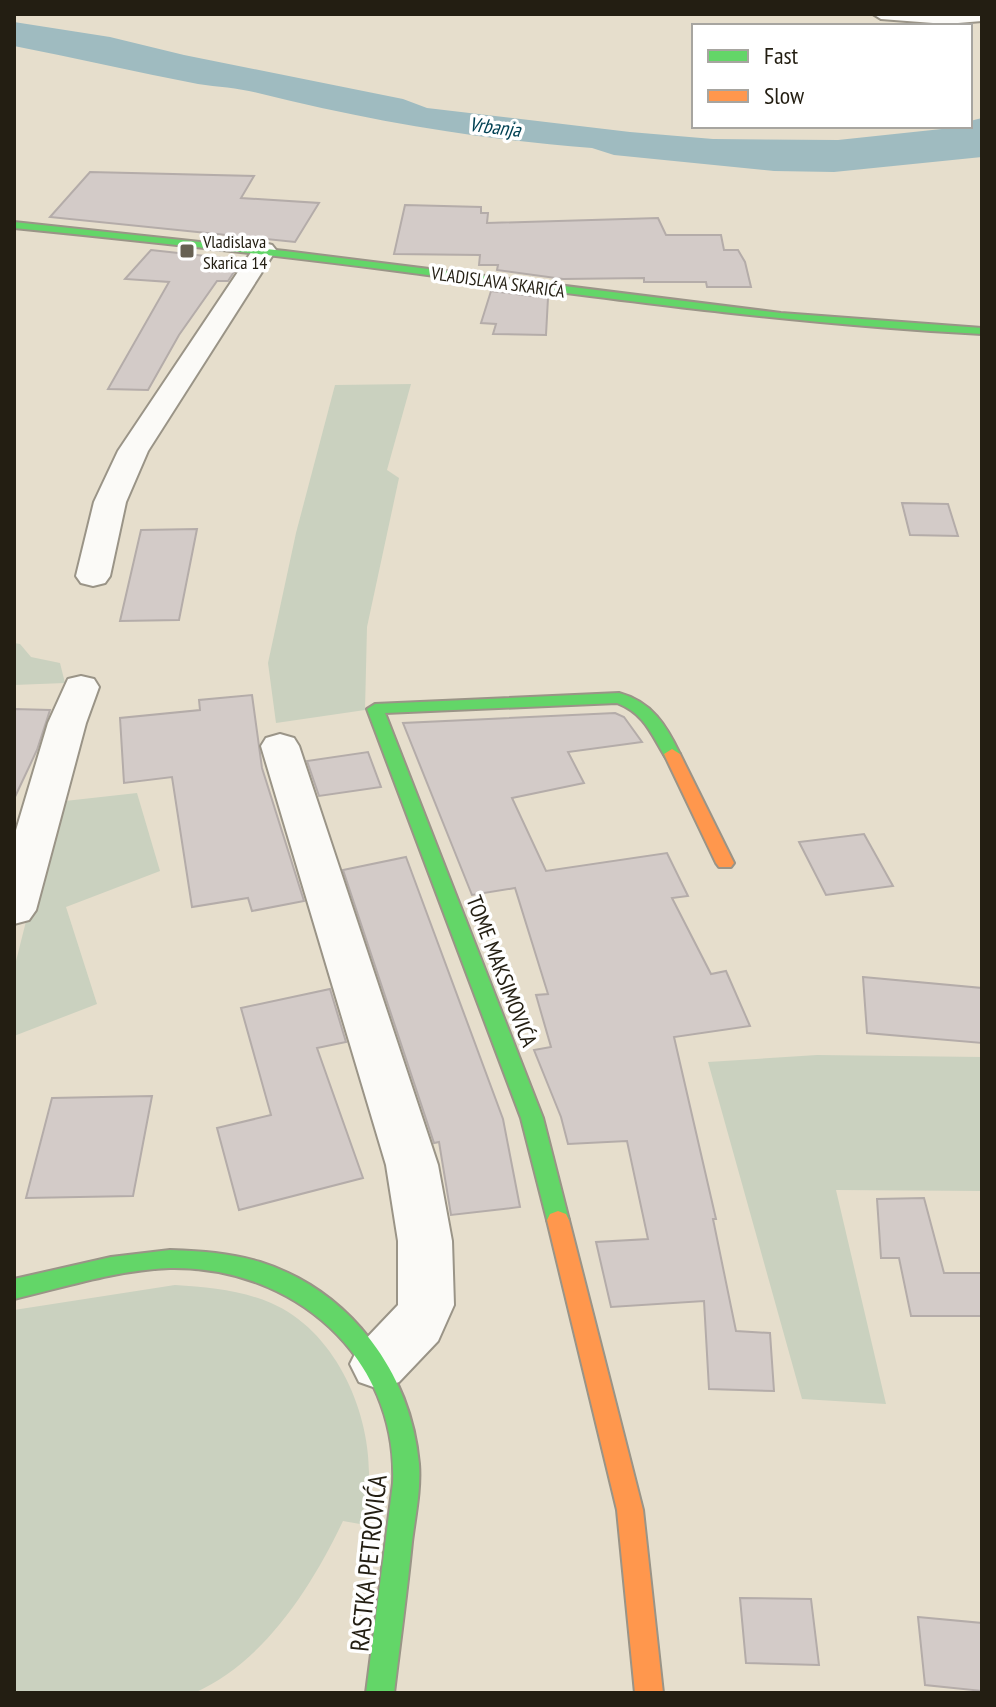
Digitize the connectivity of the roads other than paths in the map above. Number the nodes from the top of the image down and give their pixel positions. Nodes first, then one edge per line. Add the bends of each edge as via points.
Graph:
1 (881, 14) edge
2 (982, 16) edge
3 (14, 225) edge
4 (264, 250) junction
5 (982, 331) edge
6 (93, 576) dead end
7 (81, 687) dead end
8 (280, 746) dead end
9 (725, 863) dead end
10 (14, 910) edge
11 (14, 1289) edge
12 (379, 1364) junction
13 (380, 1693) edge
14 (649, 1693) edge

1 - 2 street
3 - 4 street, VLADISLAVA SKARIĆA
4 - 5 street, VLADISLAVA SKARIĆA via 742,313
4 - 6 street via 133,451 110,502
7 - 10 street
8 - 12 street via 412,1165 425,1241 426,1305 418,1324
9 - 14 street, TOME MAKSIMOVIĆA via 656,722 640,706 619,698 375,709 532,1118 630,1510
11 - 12 street, RASTKA PETROVIĆA via 170,1259 240,1267 314,1299 349,1327
12 - 13 street, RASTKA PETROVIĆA via 399,1415 406,1480

